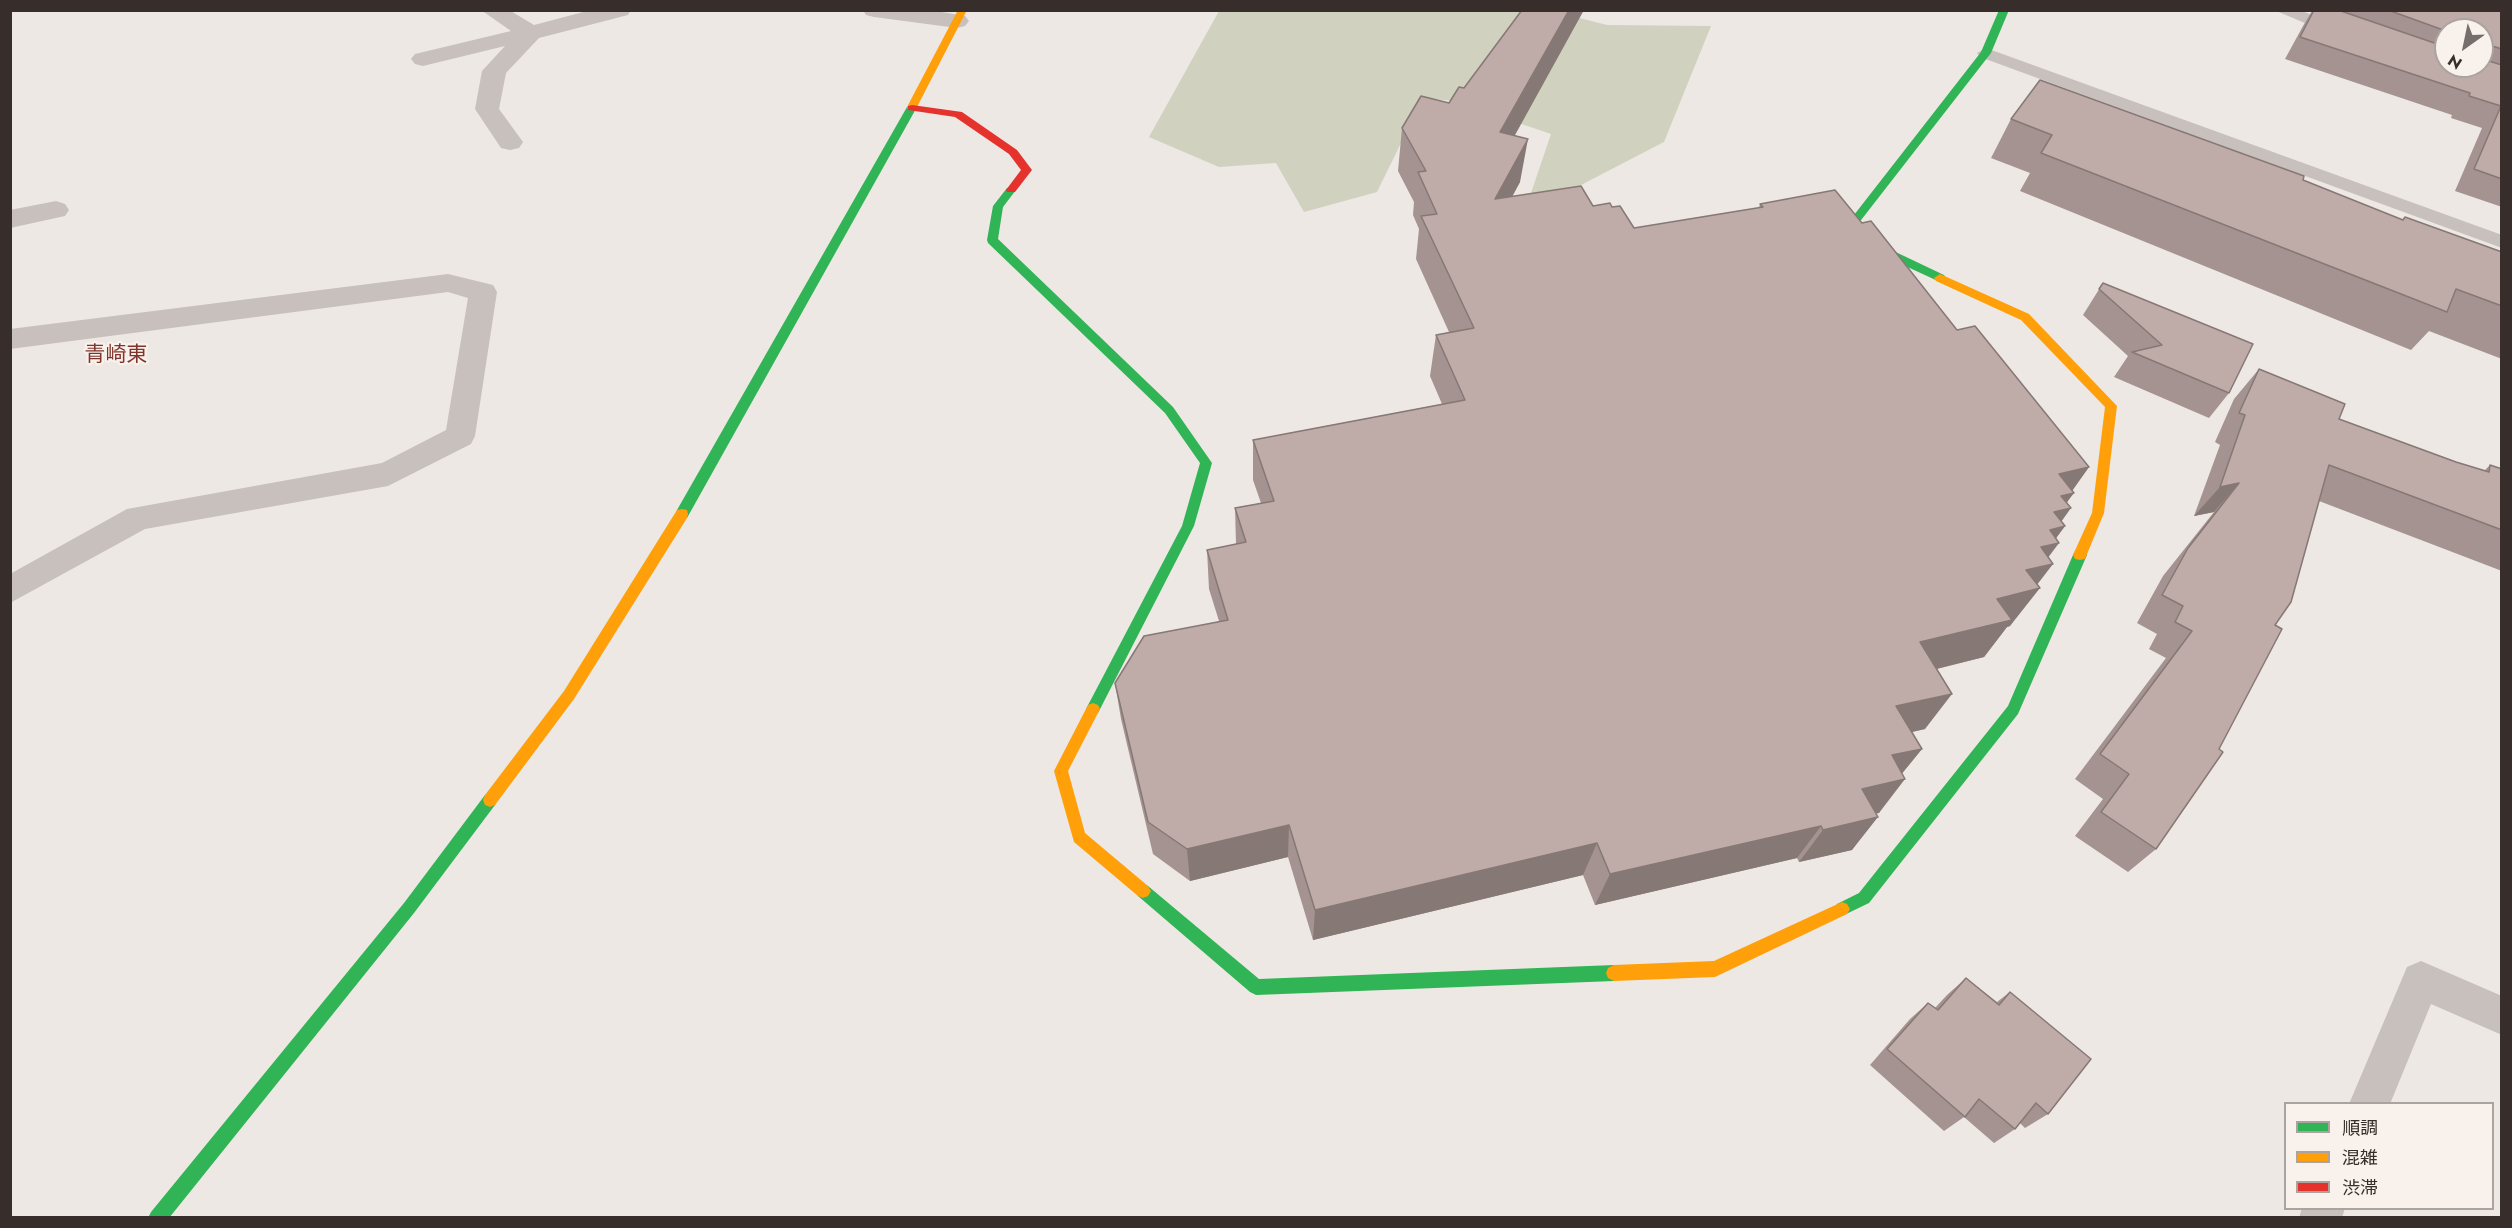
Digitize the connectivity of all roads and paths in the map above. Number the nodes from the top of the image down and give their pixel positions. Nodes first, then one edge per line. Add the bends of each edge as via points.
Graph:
1 (492, 10) edge
2 (620, 10) edge
3 (874, 10) edge
4 (2004, 10) edge
5 (2282, 10) edge
6 (960, 16) edge
7 (531, 33) junction
8 (2359, 37) edge
9 (1986, 53) junction
10 (423, 59) dead end
11 (912, 108) junction
12 (510, 142) dead end
13 (56, 210) dead end
14 (10, 219) edge
15 (2502, 242) edge
16 (10, 339) edge
17 (10, 590) edge
18 (2502, 1016) edge
19 (2370, 1102) edge
20 (157, 1218) edge

1 - 7 street
2 - 7 street
3 - 6 street
4 - 9 street
5 - 8 lane
6 - 11 street
7 - 10 street
7 - 12 street via 494,71 487,109
9 - 11 street via 1852,224 1879,249 2025,318 2111,406 2098,513 2013,710 1864,898 1715,969 1256,987 1079,837 1060,771 1188,526 1206,463 1169,410 992,240 998,206 1027,170 1013,152 957,114
9 - 15 lane
11 - 20 street via 672,532 569,695 409,908
13 - 14 street
16 - 17 street via 448,283 483,292 460,436 388,474 138,518
18 - 19 street via 2421,980

